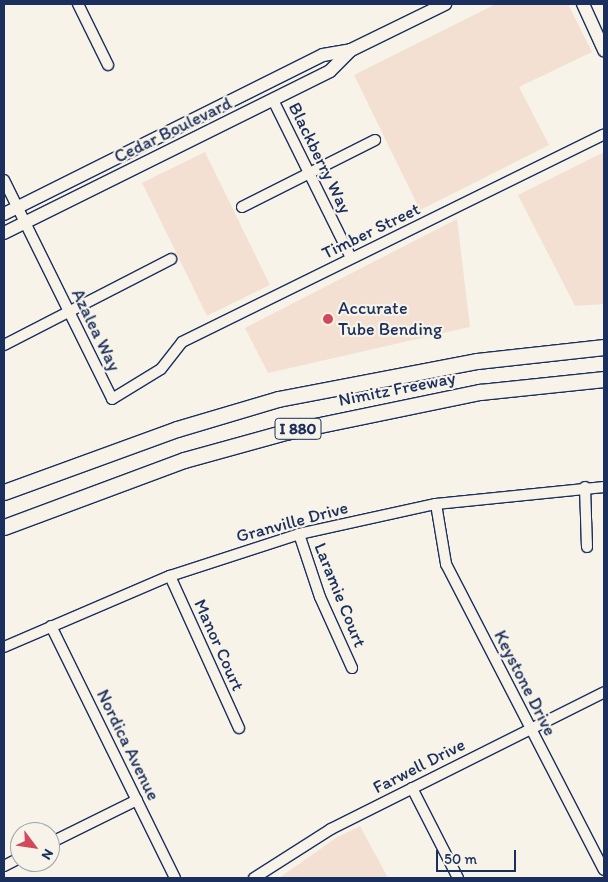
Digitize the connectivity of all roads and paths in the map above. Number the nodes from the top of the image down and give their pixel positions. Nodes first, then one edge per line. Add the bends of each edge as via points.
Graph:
1 (78, 4) edge
2 (445, 4) edge
3 (583, 4) edge
4 (351, 50) junction
5 (604, 50) edge
6 (108, 65) dead end
7 (273, 100) junction
8 (604, 134) edge
9 (375, 140) dead end
10 (309, 172) junction
11 (4, 180) edge
12 (242, 206) dead end
13 (17, 207) junction
14 (4, 214) edge
15 (25, 222) junction
16 (4, 233) edge
17 (351, 258) junction
18 (171, 259) dead end
19 (69, 311) junction
20 (4, 345) edge
21 (604, 347) edge
22 (161, 369) joint
23 (604, 379) edge
24 (585, 487) junction
25 (604, 487) edge
26 (4, 492) edge
27 (436, 504) junction
28 (4, 527) edge
29 (299, 534) junction
30 (587, 547) dead end
31 (170, 576) junction
32 (51, 626) junction
33 (4, 648) edge
34 (352, 668) dead end
35 (604, 692) edge
36 (239, 728) dead end
37 (529, 730) junction
38 (412, 788) junction
39 (137, 800) junction
40 (60, 838) edge
41 (600, 851) edge
42 (604, 870) edge
43 (176, 878) edge
44 (254, 878) edge
45 (458, 878) edge

1 - 6 street
2 - 4 main road, Cedar Boulevard
3 - 5 main road
4 - 7 main road, Cedar Boulevard via 330,71
4 - 13 main road, Cedar Boulevard via 323,55
7 - 10 street, Blackberry Way
7 - 15 main road, Cedar Boulevard
8 - 17 street, Timber Street
9 - 10 street
10 - 12 street
10 - 17 street, Blackberry Way
11 - 13 street, Azalea Way
13 - 14 main road, Cedar Boulevard
13 - 15 street, Azalea Way
15 - 16 main road, Cedar Boulevard
15 - 19 street, Azalea Way
17 - 22 street, Timber Street via 182,342
18 - 19 street
19 - 20 street
19 - 22 street, Azalea Way via 112,400
21 - 26 highway, Nimitz Freeway / I 880 via 418,370 278,399 176,429
23 - 28 highway, Nimitz Freeway / I 880 via 480,392 286,432 184,460
24 - 25 street, Granville Drive
24 - 27 street, Granville Drive
24 - 30 street
27 - 29 street, Granville Drive
27 - 37 street, Keystone Drive via 446,564
29 - 31 street, Granville Drive
29 - 34 street, Laramie Court via 320,597
31 - 32 street, Granville Drive
31 - 36 street, Manor Court
32 - 33 street, Granville Drive
32 - 39 street, Nordica Avenue
35 - 37 street, Farwell Drive
37 - 38 street, Farwell Drive
37 - 41 street, Keystone Drive
38 - 44 street, Farwell Drive via 331,828
38 - 45 street
39 - 40 street
39 - 43 street, Nordica Avenue
41 - 42 street, Keystone Drive

